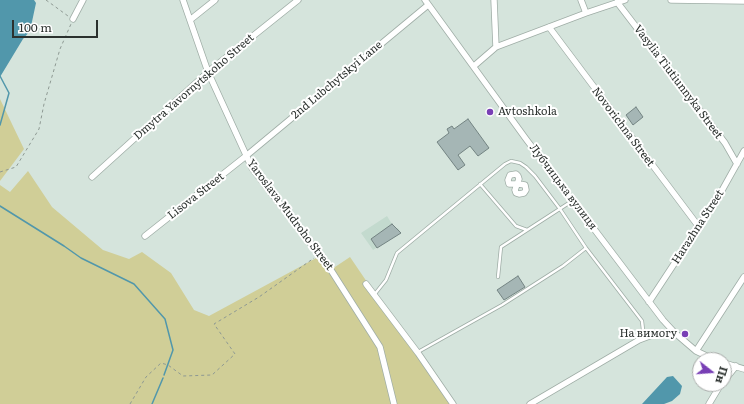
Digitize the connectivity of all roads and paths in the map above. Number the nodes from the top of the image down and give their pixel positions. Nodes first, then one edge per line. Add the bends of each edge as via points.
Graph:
1 (46, 0) edge
2 (83, 0) edge
3 (183, 0) edge
4 (215, 0) edge
5 (298, 0) edge
6 (494, 0) edge
7 (581, 0) edge
8 (625, 0) edge
9 (671, 0) edge
10 (744, 1) edge
11 (426, 2) edge
12 (617, 2) junction
13 (586, 13) junction
14 (73, 19) junction
15 (190, 20) junction
16 (549, 27) junction
17 (496, 47) junction
18 (474, 66) junction
19 (208, 72) junction
20 (744, 151) edge
21 (246, 156) junction
22 (737, 164) junction
23 (0, 172) edge
24 (92, 177) dead end
25 (480, 184) junction
26 (573, 200) junction
27 (560, 209) junction
28 (699, 227) junction
29 (528, 230) junction
30 (145, 236) dead end
31 (586, 248) junction
32 (320, 255) junction
33 (498, 277) dead end
34 (744, 277) edge
35 (366, 284) dead end
36 (374, 295) junction
37 (650, 302) junction
38 (675, 333) junction
39 (639, 340) junction
40 (696, 351) joint
41 (418, 352) junction
42 (732, 365) edge
43 (736, 366) junction
44 (744, 369) edge
45 (732, 371) edge
46 (716, 392) edge
47 (130, 404) edge
48 (394, 404) edge
49 (453, 404) edge
50 (530, 404) edge
51 (709, 404) edge

1 - 14 path
2 - 14 street
3 - 15 street, Yaroslava Mudroho Street
4 - 15 street
5 - 19 street, Dmytra Yavornytskoho Street
6 - 17 street
7 - 13 street
8 - 12 street
9 - 10 street
11 - 18 street, Лубчицька вулиця
11 - 21 street, 2nd Lubchytskyi Lane
12 - 13 street
12 - 22 street, Vasylia Tiutiunnyka Street via 725,143
13 - 16 street
14 - 23 path via 60,49 39,129 16,167
15 - 19 street, Yaroslava Mudroho Street
16 - 17 street
16 - 28 street, Novorichna Street
17 - 18 street
18 - 26 street, Лубчицька вулиця
19 - 21 street, Yaroslava Mudroho Street
19 - 24 street, Dmytra Yavornytskoho Street
20 - 22 street, Harazhna Street
21 - 30 street, Lisova Street
21 - 32 street, Yaroslava Mudroho Street via 252,168
22 - 28 street, Harazhna Street
25 - 27 lane via 505,164 512,161 520,163 535,176
25 - 29 lane via 516,226
25 - 36 lane via 397,253 386,280
26 - 27 lane
26 - 37 street, Лубчицька вулиця
27 - 29 lane
27 - 31 lane
28 - 37 street, Harazhna Street
29 - 33 lane via 501,247
31 - 39 lane via 642,321
31 - 41 lane via 502,305
32 - 47 path via 214,324 235,354 212,375 184,376 161,363 146,376
32 - 48 street, Yaroslava Mudroho Street via 380,347
34 - 40 street
35 - 36 street
36 - 41 street
37 - 38 street, Лубчицька вулиця
38 - 39 street via 655,334
38 - 40 street, Лубчицька вулиця
39 - 50 street
41 - 49 street
42 - 43 street
43 - 44 street
43 - 45 street
46 - 51 street

